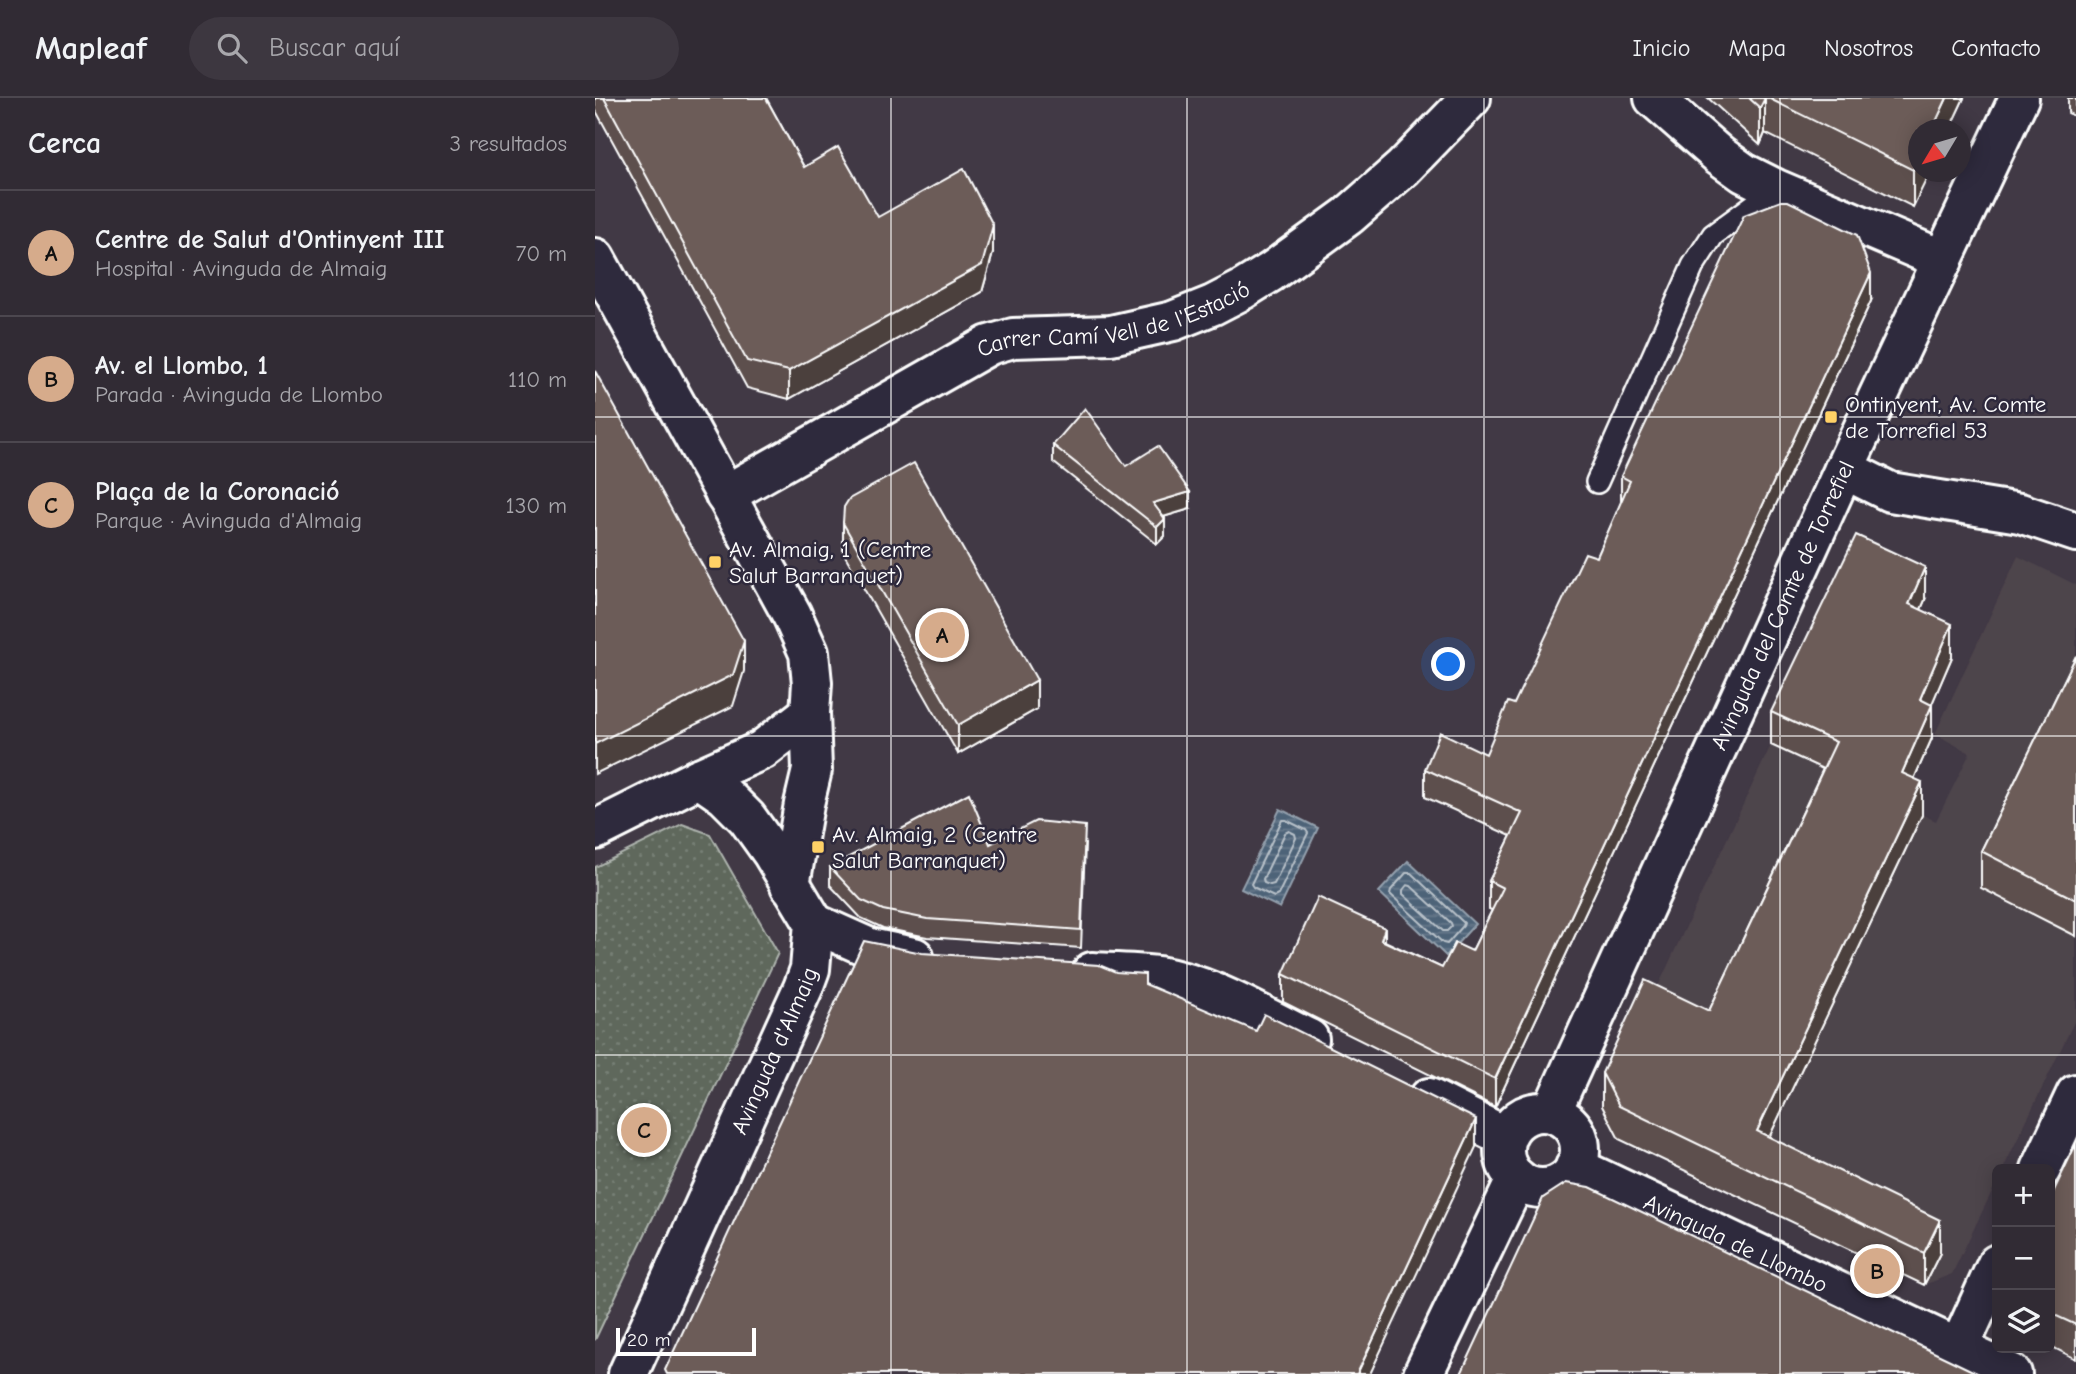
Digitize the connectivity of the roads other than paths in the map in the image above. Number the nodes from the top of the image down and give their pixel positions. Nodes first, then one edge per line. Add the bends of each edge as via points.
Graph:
1 (1471, 98) edge
2 (1654, 98) edge
3 (2019, 98) edge
4 (1776, 189) junction
5 (595, 258) edge
6 (1943, 260) junction
7 (1844, 469) junction
8 (1597, 482) dead end
9 (725, 495) junction
10 (2076, 532) edge
11 (810, 713) junction
12 (699, 778) junction
13 (595, 830) edge
14 (790, 885) junction
15 (814, 923) junction
16 (951, 961) edge
17 (1056, 969) edge
18 (1335, 1052) edge
19 (1396, 1082) edge
20 (2076, 1094) edge
21 (1551, 1113) junction
22 (1506, 1136) junction
23 (2043, 1164) edge
24 (1575, 1167) junction
25 (1517, 1178) junction
26 (1992, 1275) edge
27 (1959, 1348) junction
28 (628, 1374) edge
29 (1423, 1374) edge
30 (2012, 1374) edge

1 - 9 street, Carrer Camí Vell de l'Estació via 1348,216 1242,290 1173,321 1111,335 1013,338 989,345
2 - 4 street via 1719,155
3 - 6 street, Avinguda del Comte de Torrefiel
4 - 6 street
4 - 8 lane via 1713,235 1692,265
5 - 9 street
6 - 7 street, Avinguda del Comte de Torrefiel
7 - 10 street via 1890,492 2020,513
7 - 21 street, Avinguda del Comte de Torrefiel
9 - 11 street via 809,653
11 - 12 street via 762,750
11 - 14 street via 812,770
12 - 13 street
12 - 14 street via 747,818
14 - 15 street
15 - 16 street via 870,948
15 - 28 street, Avinguda d'Almaig via 810,969 803,988
17 - 18 street via 1158,976 1185,983 1213,992
19 - 22 street
20 - 23 street
21 - 22 street via 1519,1119
21 - 24 street via 1576,1134 1579,1156
22 - 25 street via 1505,1159
24 - 25 street via 1569,1177 1549,1186 1538,1187
24 - 27 street, Avinguda de Llombo
25 - 29 street
26 - 27 street
27 - 30 street, Avinguda de Llombo

